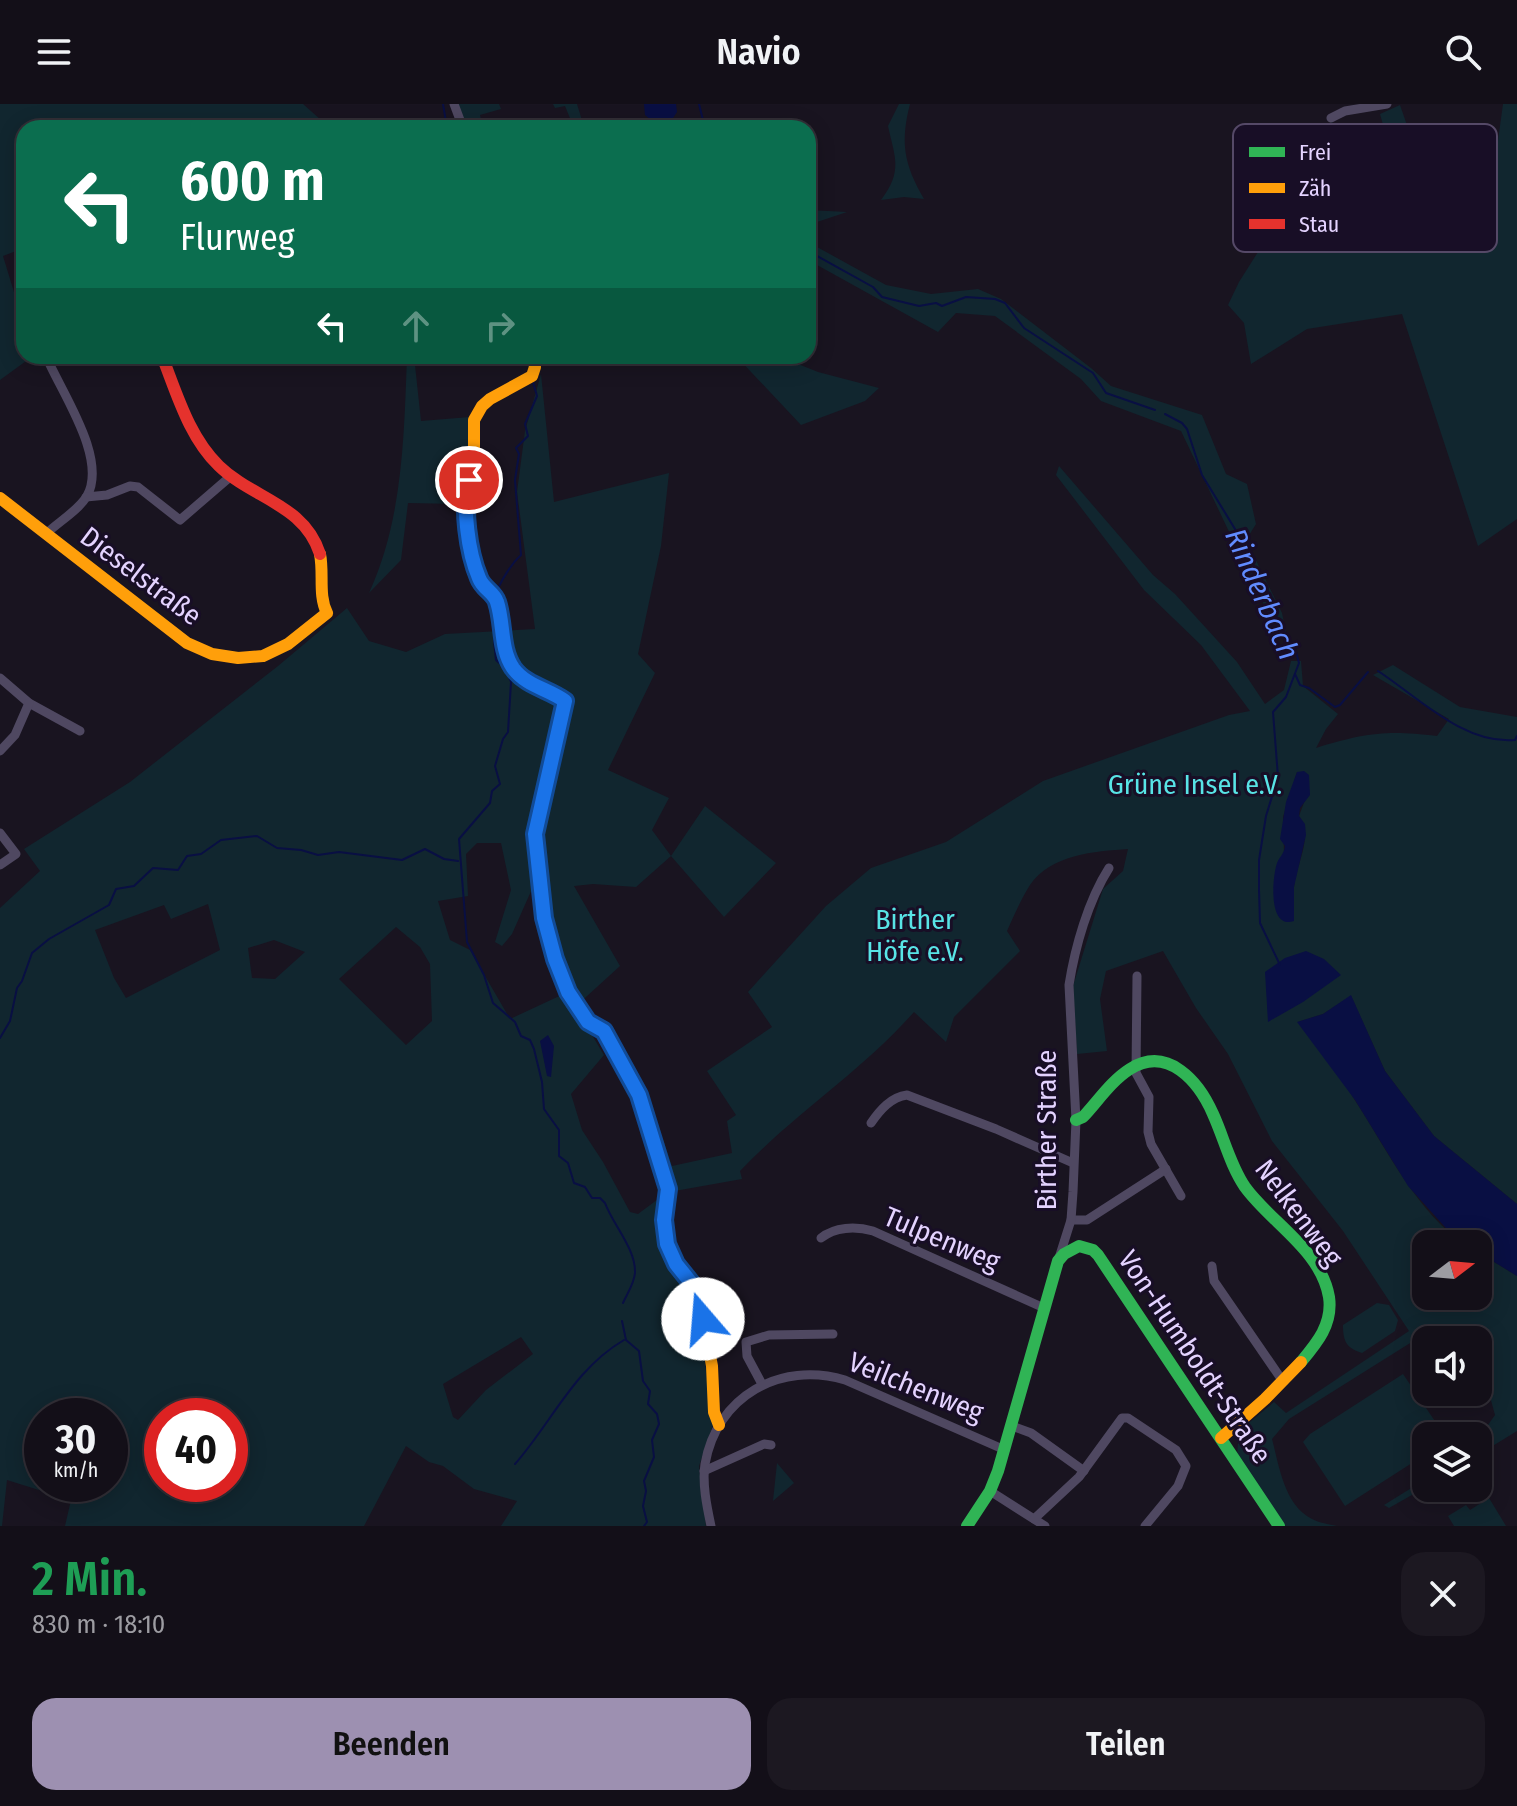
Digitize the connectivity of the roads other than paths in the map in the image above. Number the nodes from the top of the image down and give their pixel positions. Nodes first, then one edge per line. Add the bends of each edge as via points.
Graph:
1 (1387, 104) edge
2 (1331, 118) dead end
3 (50, 364) edge
4 (165, 364) edge
5 (534, 364) edge
6 (231, 476) junction
7 (86, 497) junction
8 (0, 498) edge
9 (46, 534) junction
10 (0, 678) edge
11 (29, 703) junction
12 (80, 731) dead end
13 (0, 751) edge
14 (0, 833) edge
15 (0, 865) edge
16 (1109, 868) dead end
17 (1137, 976) dead end
18 (1135, 1065) junction
19 (1076, 1120) junction
20 (871, 1123) dead end
21 (1073, 1163) junction
22 (1166, 1169) junction
23 (1181, 1196) dead end
24 (1071, 1220) junction
25 (821, 1238) dead end
26 (1058, 1261) junction
27 (1212, 1266) dead end
28 (1044, 1308) junction
29 (833, 1334) dead end
30 (1282, 1380) junction
31 (762, 1384) junction
32 (719, 1425) junction
33 (1012, 1426) junction
34 (1221, 1438) junction
35 (771, 1445) dead end
36 (1005, 1450) junction
37 (704, 1471) junction
38 (1084, 1471) junction
39 (990, 1491) junction
40 (1034, 1519) junction
41 (711, 1526) edge
42 (967, 1526) edge
43 (1045, 1526) edge
44 (1145, 1526) edge
45 (1279, 1526) edge

1 - 2 street
3 - 7 street via 91,456
4 - 6 street via 201,444
5 - 32 street via 532,376 490,399 474,420 467,524 479,578 495,596 514,669 565,701 535,834 544,918 568,992 588,1022 604,1031 639,1095 668,1189 667,1244 696,1289
6 - 7 street, Dieselstraße via 180,520 138,487
6 - 9 street, Dieselstraße via 290,510 320,554 321,602 327,613 267,655 246,660 208,654 187,643
7 - 9 street
8 - 9 street, Dieselstraße
10 - 11 street
11 - 12 street
11 - 13 street via 15,735
14 - 15 street via 16,854
16 - 19 street, Birther Straße via 1097,887 1069,985
17 - 18 street
18 - 19 street
18 - 22 street via 1149,1097 1151,1144
18 - 30 street, Nelkenweg via 1162,1061 1190,1078 1214,1113 1247,1188 1322,1276 1329,1306 1326,1331
19 - 21 street, Birther Straße
20 - 21 street via 899,1096 907,1095
21 - 24 street, Birther Straße
22 - 23 street
22 - 24 street via 1087,1220
24 - 26 street, Birther Straße
25 - 28 street, Tulpenweg via 844,1229 873,1231
26 - 28 street, Birther Straße
26 - 34 street, Von-Humboldt-Straße via 1079,1246 1098,1255
27 - 30 street via 1214,1281
28 - 33 street, Birther Straße
29 - 31 street, Veilchenweg via 778,1334 746,1342 747,1356
30 - 34 street, Nelkenweg
31 - 32 street, Veilchenweg
31 - 36 street, Veilchenweg via 798,1374 831,1376
32 - 37 street
33 - 36 street, Birther Straße
33 - 38 street via 1031,1433
34 - 45 street, Von-Humboldt-Straße
35 - 37 street
36 - 39 street, Birther Straße
37 - 41 street
38 - 40 street
38 - 44 street via 1122,1418 1176,1450 1186,1466 1178,1486
39 - 40 street
39 - 42 street, Birther Straße
40 - 43 street

